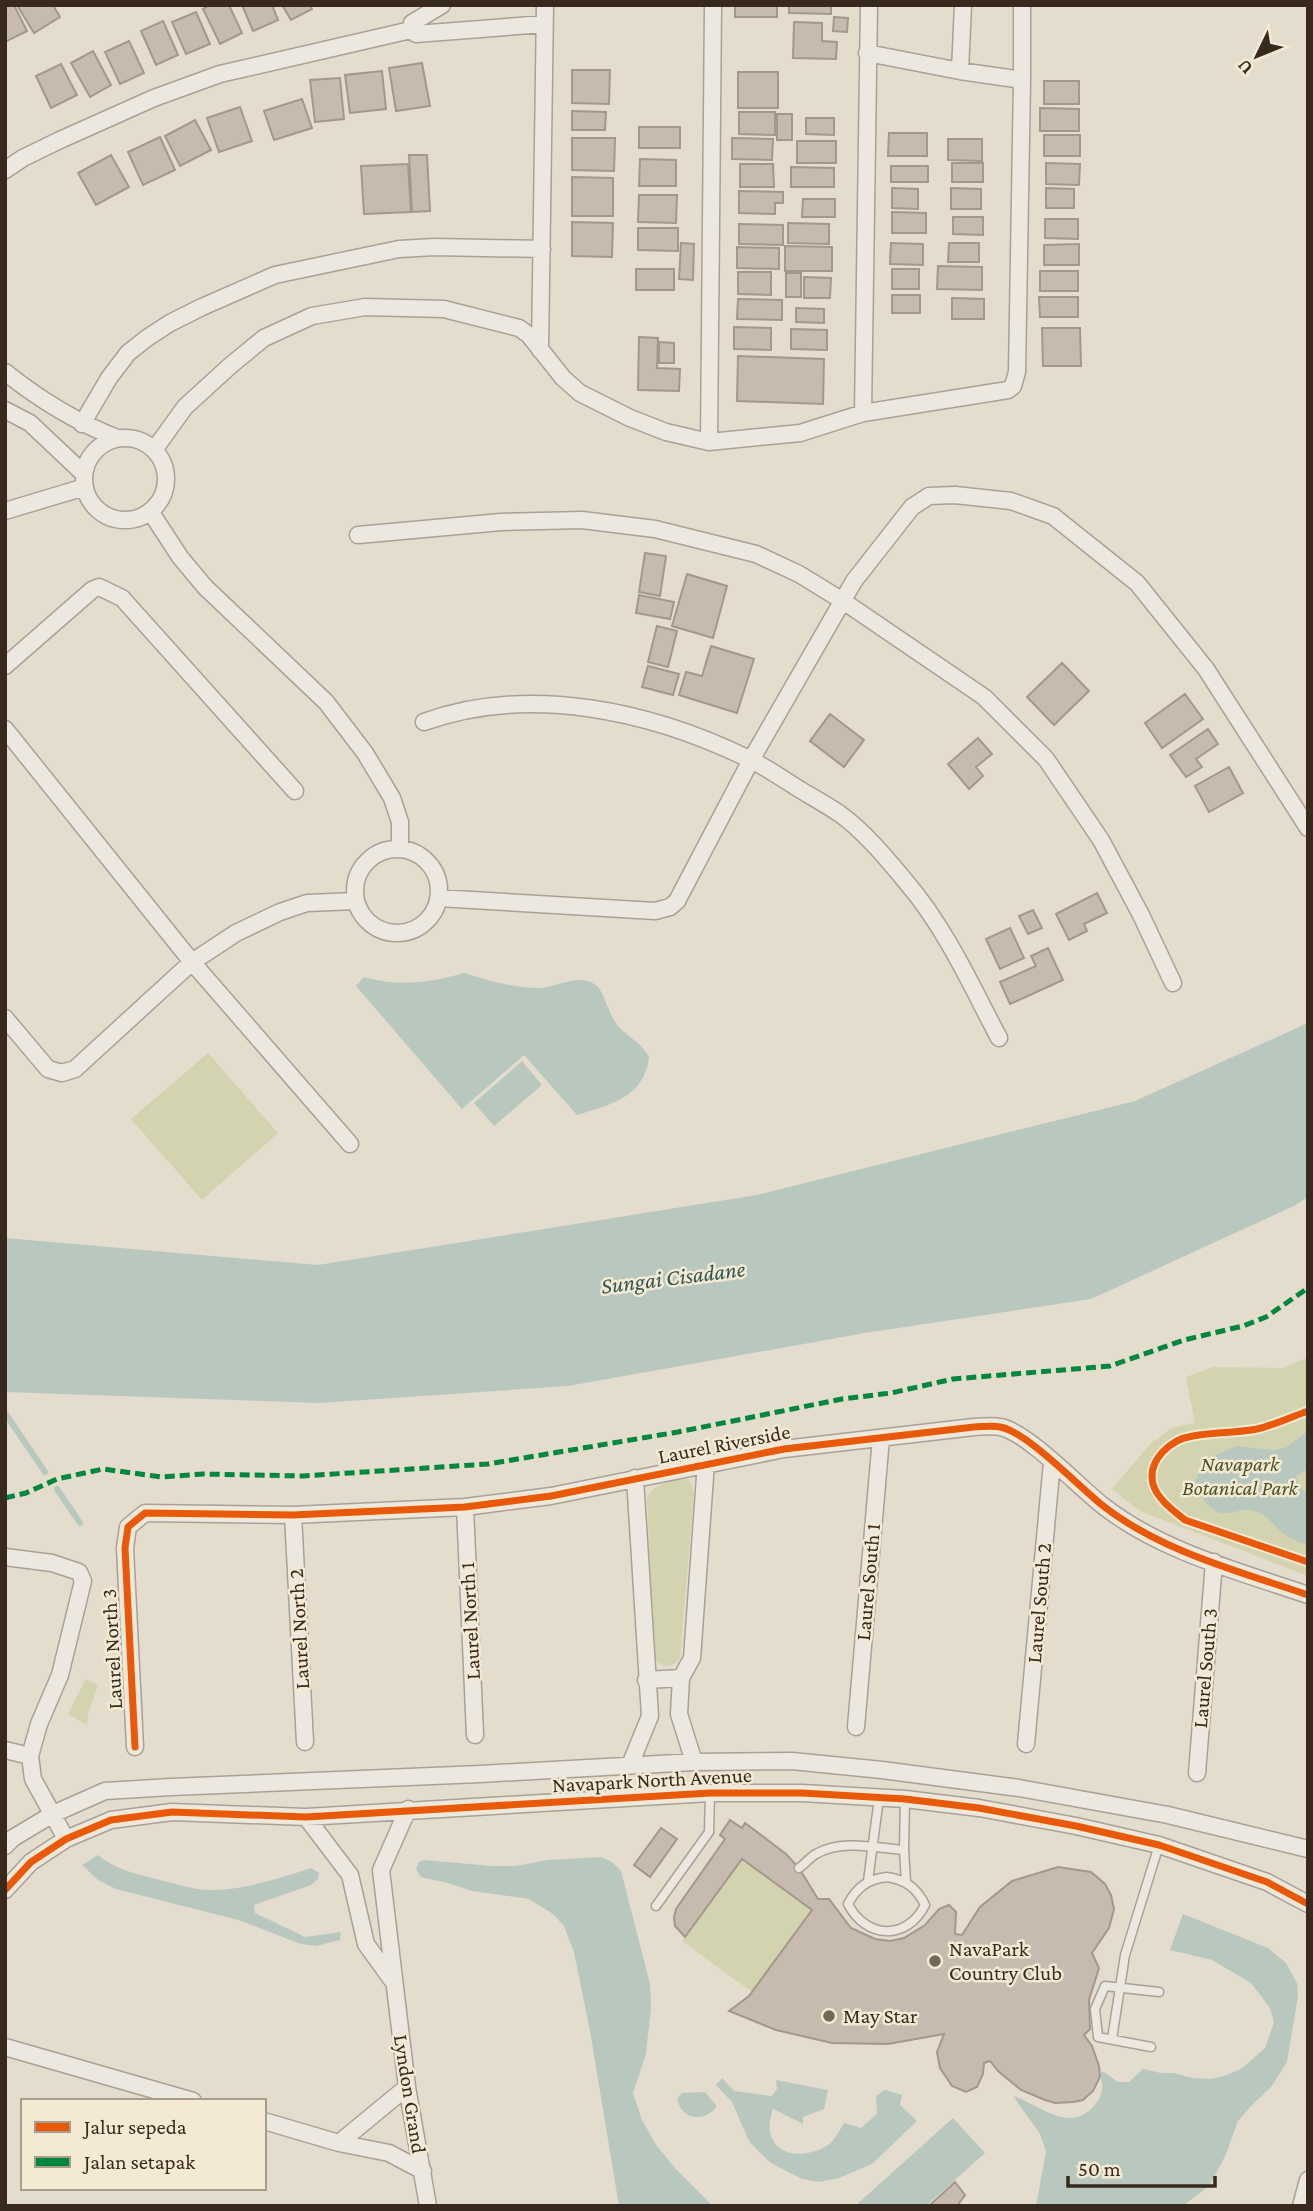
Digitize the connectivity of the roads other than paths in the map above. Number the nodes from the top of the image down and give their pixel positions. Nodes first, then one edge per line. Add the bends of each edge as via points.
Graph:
1 (442, 5) edge
2 (545, 5) edge
3 (713, 5) edge
4 (869, 5) edge
5 (963, 5) edge
6 (1022, 5) edge
7 (544, 24) junction
8 (411, 30) junction
9 (867, 52) junction
10 (960, 71) junction
11 (1022, 80) junction
12 (5, 170) edge
13 (542, 249) junction
14 (540, 349) junction
15 (5, 372) edge
16 (5, 410) edge
17 (863, 414) junction
18 (82, 424) junction
19 (117, 438) junction
20 (709, 442) junction
21 (154, 450) junction
22 (85, 480) junction
23 (5, 511) edge
24 (150, 511) junction
25 (358, 535) dead end
26 (843, 601) junction
27 (5, 666) edge
28 (424, 723) dead end
29 (5, 729) edge
30 (751, 760) junction
31 (295, 791) dead end
32 (1308, 828) edge
33 (400, 849) junction
34 (438, 898) junction
35 (356, 901) junction
36 (192, 962) junction
37 (1173, 983) dead end
38 (5, 1018) edge
39 (999, 1038) dead end
40 (350, 1144) dead end
41 (881, 1438) junction
42 (1052, 1462) junction
43 (706, 1463) junction
44 (635, 1478) junction
45 (465, 1507) junction
46 (293, 1515) junction
47 (125, 1548) joint
48 (5, 1557) edge
49 (1214, 1562) junction
50 (1308, 1595) edge
51 (681, 1678) junction
52 (646, 1680) junction
53 (856, 1727) dead end
54 (475, 1735) dead end
55 (304, 1742) dead end
56 (1026, 1744) dead end
57 (135, 1748) dead end
58 (5, 1750) edge
59 (30, 1756) junction
60 (694, 1762) junction
61 (630, 1765) junction
62 (882, 1770) junction
63 (1197, 1773) dead end
64 (709, 1793) junction
65 (879, 1796) junction
66 (905, 1799) junction
67 (408, 1810) junction
68 (52, 1814) junction
69 (306, 1817) junction
70 (66, 1839) junction
71 (1159, 1845) junction
72 (5, 1846) edge
73 (873, 1848) junction
74 (1308, 1849) edge
75 (904, 1850) junction
76 (799, 1868) dead end
77 (381, 1870) junction
78 (350, 1875) junction
79 (868, 1881) junction
80 (906, 1882) junction
81 (5, 1890) edge
82 (1308, 1904) edge
83 (656, 1906) dead end
84 (394, 1982) junction
85 (1121, 1987) junction
86 (1158, 1992) dead end
87 (1112, 2039) junction
88 (5, 2047) edge
89 (1151, 2047) dead end
90 (407, 2087) junction
91 (186, 2099) edge
92 (266, 2122) edge
93 (339, 2143) junction
94 (423, 2171) junction
95 (1308, 2180) edge
96 (428, 2206) edge
97 (1301, 2206) edge

1 - 8 street via 412,23
2 - 7 street
3 - 20 street
4 - 9 street
5 - 10 street
6 - 11 street
7 - 8 street via 416,34
7 - 13 street
8 - 12 street via 220,74 154,98
9 - 10 street
9 - 17 street
10 - 11 street
11 - 17 street via 1017,372 1013,386 1001,392
13 - 14 street
13 - 18 street via 399,249 275,275 202,307 147,338 109,377
14 - 20 street via 580,393 666,432
14 - 21 street via 519,328 444,309 365,307 312,316 264,338 231,365 185,407
15 - 18 street
16 - 22 street via 30,423
17 - 20 street via 800,433
18 - 19 street
19 - 21 street via 130,438
19 - 22 street via 95,451
21 - 24 street via 166,475 165,489
22 - 23 street
22 - 24 street via 89,499 110,517 138,518
24 - 33 street via 205,587 326,702 365,753 392,798 400,822
25 - 26 street via 569,520 655,529 756,554
26 - 30 street
26 - 32 street via 890,533 912,507 929,496 1011,501 1053,516 1138,583 1206,669
26 - 37 street via 984,697 1046,759 1101,840
27 - 31 street via 92,590 99,587 111,592 122,598
28 - 30 street via 478,709 565,706 638,717
29 - 36 street
30 - 34 street via 670,907 655,911
30 - 39 street via 841,814 908,884 953,950
33 - 34 street via 413,852 433,870
33 - 35 street via 387,850 365,863 358,875
34 - 35 street via 424,923 398,933 371,924
35 - 36 street via 307,903 281,912 236,933
36 - 38 street via 75,1069 62,1073 48,1069
36 - 40 street
41 - 42 street, Laurel Riverside via 1001,1427 1021,1435
41 - 43 street, Laurel Riverside
41 - 53 street, Laurel South 1
42 - 49 street, Laurel Riverside via 1104,1507 1146,1534
42 - 56 street, Laurel South 2
43 - 44 street, Laurel Riverside
43 - 51 street, Laurel Riverside via 692,1658
44 - 45 street, Laurel Riverside via 551,1496
44 - 52 street, Laurel Riverside
45 - 46 street, Laurel Riverside
45 - 54 street, Laurel North 1
46 - 47 street, Laurel Riverside via 145,1513 128,1527
46 - 55 street, Laurel North 2
47 - 57 street, Laurel North 3
48 - 59 street via 51,1563 79,1572 83,1581 60,1675
49 - 50 street, Laurel Riverside
49 - 63 street, Laurel South 3
51 - 52 street
51 - 60 street, Laurel Riverside via 679,1714
52 - 61 street, Laurel Riverside via 650,1716
58 - 59 street
59 - 68 street via 33,1779
60 - 61 street
60 - 62 street via 792,1761
61 - 68 street via 105,1791
62 - 65 street
62 - 74 street via 1019,1788 1168,1815
64 - 65 street, Navapark North Avenue
64 - 67 street, Navapark North Avenue
64 - 83 lane via 709,1832
65 - 66 street, Navapark North Avenue
65 - 73 lane
66 - 71 street, Navapark North Avenue via 1004,1812
66 - 75 lane
67 - 69 street, Navapark North Avenue
67 - 77 street
68 - 70 street
68 - 72 street
69 - 70 street, Navapark North Avenue via 172,1812 111,1820
69 - 78 street, Lyndon Grand
70 - 81 street, Navapark North Avenue via 31,1862
71 - 82 street, Navapark North Avenue via 1267,1882
71 - 85 lane via 1125,1955
73 - 75 lane
73 - 76 lane via 831,1848
73 - 79 lane
75 - 80 lane
77 - 78 street
77 - 84 street, Lyndon Grand
78 - 84 street, Lyndon Grand via 366,1944
79 - 80 lane via 887,1877
79 - 80 lane via 848,1904 858,1920 883,1931 909,1925 925,1905
84 - 90 street, Lyndon Grand
85 - 86 lane
85 - 87 lane
85 - 87 lane via 1105,1986 1096,2009 1098,2037
87 - 89 lane
88 - 91 street
90 - 93 street
90 - 94 street, Lyndon Grand
92 - 93 street
93 - 94 street via 389,2153
94 - 96 street, Lyndon Grand
95 - 97 street

